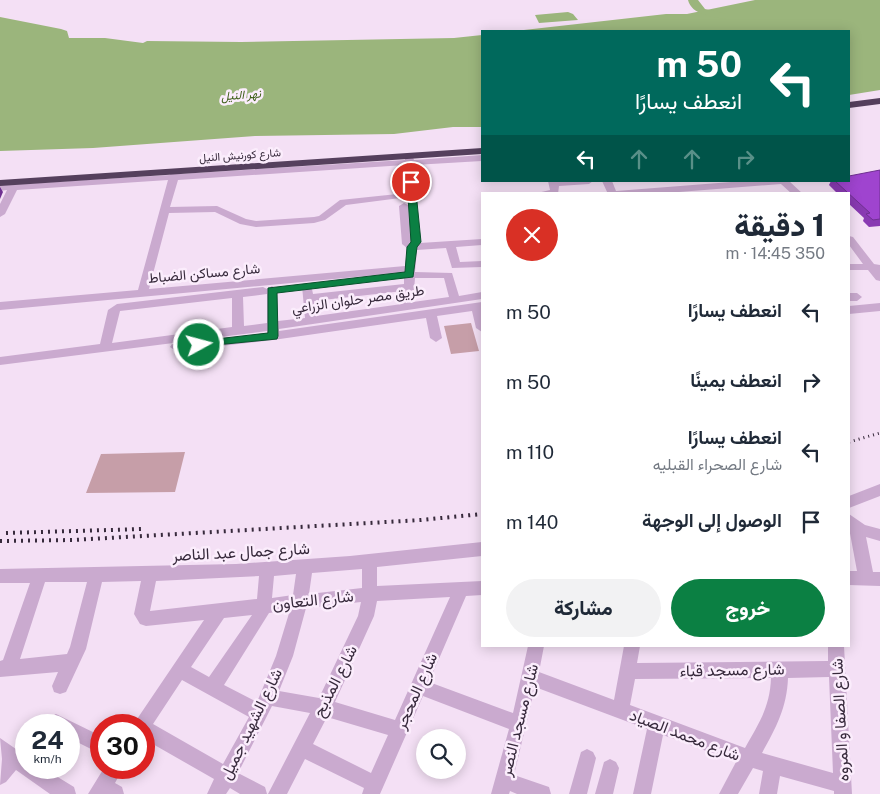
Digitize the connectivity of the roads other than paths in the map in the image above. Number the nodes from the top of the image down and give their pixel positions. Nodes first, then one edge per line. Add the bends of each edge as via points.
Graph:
1 (880, 101) edge
2 (850, 105) edge
3 (880, 107) edge
4 (850, 110) edge
5 (481, 146) edge
6 (481, 151) edge
7 (481, 158) edge
8 (405, 160) junction
9 (174, 175) junction
10 (0, 176) edge
11 (67, 176) junction
12 (582, 182) edge
13 (652, 182) edge
14 (768, 182) edge
15 (784, 182) edge
16 (0, 183) edge
17 (15, 184) junction
18 (690, 184) edge
19 (738, 184) junction
20 (554, 186) edge
21 (671, 186) edge
22 (707, 187) edge
23 (0, 188) edge
24 (542, 192) edge
25 (657, 192) joint
26 (743, 192) edge
27 (796, 192) edge
28 (404, 195) junction
29 (164, 210) junction
30 (0, 214) edge
31 (850, 241) edge
32 (481, 242) edge
33 (450, 244) junction
34 (412, 247) junction
35 (860, 252) junction
36 (850, 254) edge
37 (481, 264) edge
38 (850, 267) edge
39 (876, 267) edge
40 (410, 272) junction
41 (880, 278) edge
42 (307, 286) junction
43 (363, 286) junction
44 (409, 287) junction
45 (272, 290) junction
46 (142, 294) junction
47 (237, 294) junction
48 (308, 298) junction
49 (455, 300) junction
50 (480, 303) edge
51 (0, 306) edge
52 (407, 307) junction
53 (880, 307) edge
54 (850, 310) edge
55 (368, 312) junction
56 (431, 313) junction
57 (481, 316) edge
58 (311, 321) junction
59 (238, 330) junction
60 (273, 331) junction
61 (436, 338) dead end
62 (105, 348) junction
63 (126, 349) junction
64 (0, 361) edge
65 (0, 369) edge
66 (880, 490) edge
67 (850, 502) edge
68 (852, 523) edge
69 (880, 535) edge
70 (481, 549) edge
71 (855, 552) edge
72 (369, 561) junction
73 (305, 567) junction
74 (267, 569) junction
75 (150, 574) junction
76 (96, 575) junction
77 (0, 576) edge
78 (40, 576) junction
79 (850, 578) edge
80 (873, 578) edge
81 (481, 588) edge
82 (461, 589) junction
83 (370, 594) junction
84 (301, 602) junction
85 (264, 606) junction
86 (218, 611) junction
87 (536, 647) edge
88 (632, 647) edge
89 (836, 647) edge
90 (73, 662) junction
91 (837, 668) junction
92 (780, 669) junction
93 (3, 670) edge
94 (179, 670) junction
95 (628, 671) junction
96 (530, 677) junction
97 (60, 686) dead end
98 (418, 686) junction
99 (212, 688) junction
100 (268, 697) junction
101 (323, 707) junction
102 (621, 710) junction
103 (260, 713) junction
104 (149, 714) edge
105 (519, 724) junction
106 (657, 724) junction
107 (399, 730) junction
108 (155, 735) edge
109 (0, 746) edge
110 (301, 748) junction
111 (15, 758) edge
112 (588, 758) dead end
113 (748, 758) junction
114 (773, 766) junction
115 (15, 768) edge
116 (610, 768) dead end
117 (0, 776) edge
118 (226, 777) junction
119 (45, 779) edge
120 (110, 779) edge
121 (502, 787) edge
122 (373, 789) edge
123 (843, 790) edge
124 (105, 791) edge
125 (67, 794) edge
126 (216, 794) edge
127 (258, 794) edge
128 (277, 794) edge
129 (542, 794) edge
130 (578, 794) edge
131 (604, 794) edge
132 (642, 794) edge
133 (728, 794) edge
134 (768, 794) edge

1 - 2 highway
3 - 4 highway
5 - 11 highway, شارع كورنيش النيل
6 - 8 highway, شارع كورنيش النيل
7 - 8 street
8 - 9 highway, شارع كورنيش النيل
8 - 28 street
8 - 34 street via 416,242
9 - 11 highway, شارع كورنيش النيل
9 - 17 street
9 - 29 street
10 - 11 highway, شارع كورنيش النيل
11 - 17 highway, شارع كورنيش النيل
12 - 20 street
13 - 25 street
14 - 19 street
15 - 27 street
16 - 17 highway, شارع كورنيش النيل
17 - 23 street
17 - 30 street
18 - 21 street
18 - 22 street
19 - 22 street
19 - 26 street
20 - 24 street
21 - 25 street
28 - 29 street via 343,202 314,220 256,224 243,222 217,209
28 - 34 street via 407,242
29 - 46 street
31 - 35 street
32 - 33 street
33 - 34 street
33 - 37 street via 456,266
34 - 40 street
35 - 36 street
35 - 39 street
38 - 39 street
39 - 41 street
40 - 43 street
40 - 44 street
40 - 46 street, شارع مساكن الضباط
40 - 49 street via 448,275
42 - 43 street
42 - 45 street
42 - 48 street
43 - 44 street
43 - 48 street
43 - 55 street
44 - 52 street
45 - 47 street
45 - 60 street
46 - 51 street, شارع مساكن الضباط
47 - 59 street
47 - 62 street via 116,308
48 - 58 street
49 - 50 street, طريق مصر حلوان الزراعي
49 - 52 street, طريق مصر حلوان الزراعي
50 - 56 street, طريق مصر حلوان الزراعي
50 - 57 street
52 - 55 street, طريق مصر حلوان الزراعي
53 - 54 street
55 - 58 street, طريق مصر حلوان الزراعي
56 - 60 street, طريق مصر حلوان الزراعي
56 - 61 street
58 - 60 street, طريق مصر حلوان الزراعي
59 - 60 street, طريق مصر حلوان الزراعي
59 - 63 street, طريق مصر حلوان الزراعي
60 - 63 street, طريق مصر حلوان الزراعي
62 - 63 street, طريق مصر حلوان الزراعي
62 - 64 street, طريق مصر حلوان الزراعي
63 - 65 street, طريق مصر حلوان الزراعي
66 - 67 street
68 - 69 street
68 - 71 street
70 - 72 street, شارع جمال عبد الناصر
71 - 80 street
72 - 73 street, شارع جمال عبد الناصر
72 - 83 street, شارع المذبح
73 - 74 street, شارع جمال عبد الناصر
73 - 84 street, شارع الشهيد جميل
74 - 75 street, شارع جمال عبد الناصر
74 - 85 street
75 - 76 street, شارع جمال عبد الناصر
75 - 86 street, شارع التعاون via 142,614 144,618 151,620
76 - 78 street, شارع جمال عبد الناصر
76 - 90 street
77 - 78 street, شارع جمال عبد الناصر
78 - 93 street
79 - 80 street
81 - 82 street, شارع التعاون
82 - 83 street, شارع التعاون
82 - 98 street, شارع المحجر
83 - 84 street, شارع التعاون
83 - 101 street, شارع المذبح via 366,616
84 - 85 street, شارع التعاون
84 - 100 street, شارع الشهيد جميل
85 - 86 street, شارع التعاون
85 - 99 street via 258,621
86 - 94 street
87 - 96 street, شارع مسجد النصر
88 - 95 street
89 - 91 street, شارع الصفا و المروه
90 - 93 street
90 - 97 street
91 - 92 street, شارع مسجد قباء
91 - 123 street, شارع الصفا و المروه
92 - 95 street, شارع مسجد قباء
92 - 113 street via 779,693 773,716
94 - 99 street
94 - 104 street
95 - 102 street
96 - 102 street, شارع محمد الصياد
96 - 105 street, شارع مسجد النصر
98 - 105 street
98 - 107 street, شارع المحجر
99 - 103 street
100 - 101 street
100 - 103 street, شارع الشهيد جميل
101 - 107 street
101 - 110 street, شارع المذبح
102 - 106 street, شارع محمد الصياد
103 - 118 street, شارع الشهيد جميل
105 - 121 street, شارع مسجد النصر
106 - 113 street, شارع محمد الصياد
106 - 132 street
107 - 122 street, شارع المحجر
108 - 118 street
109 - 111 street
110 - 122 street
110 - 128 street, شارع المذبح
112 - 130 street
113 - 114 street, شارع محمد الصياد
113 - 133 street
114 - 123 street, شارع محمد الصياد
114 - 134 street
115 - 117 street
116 - 131 street
118 - 126 street, شارع الشهيد جميل
118 - 127 street
119 - 125 street
120 - 124 street
121 - 129 street

